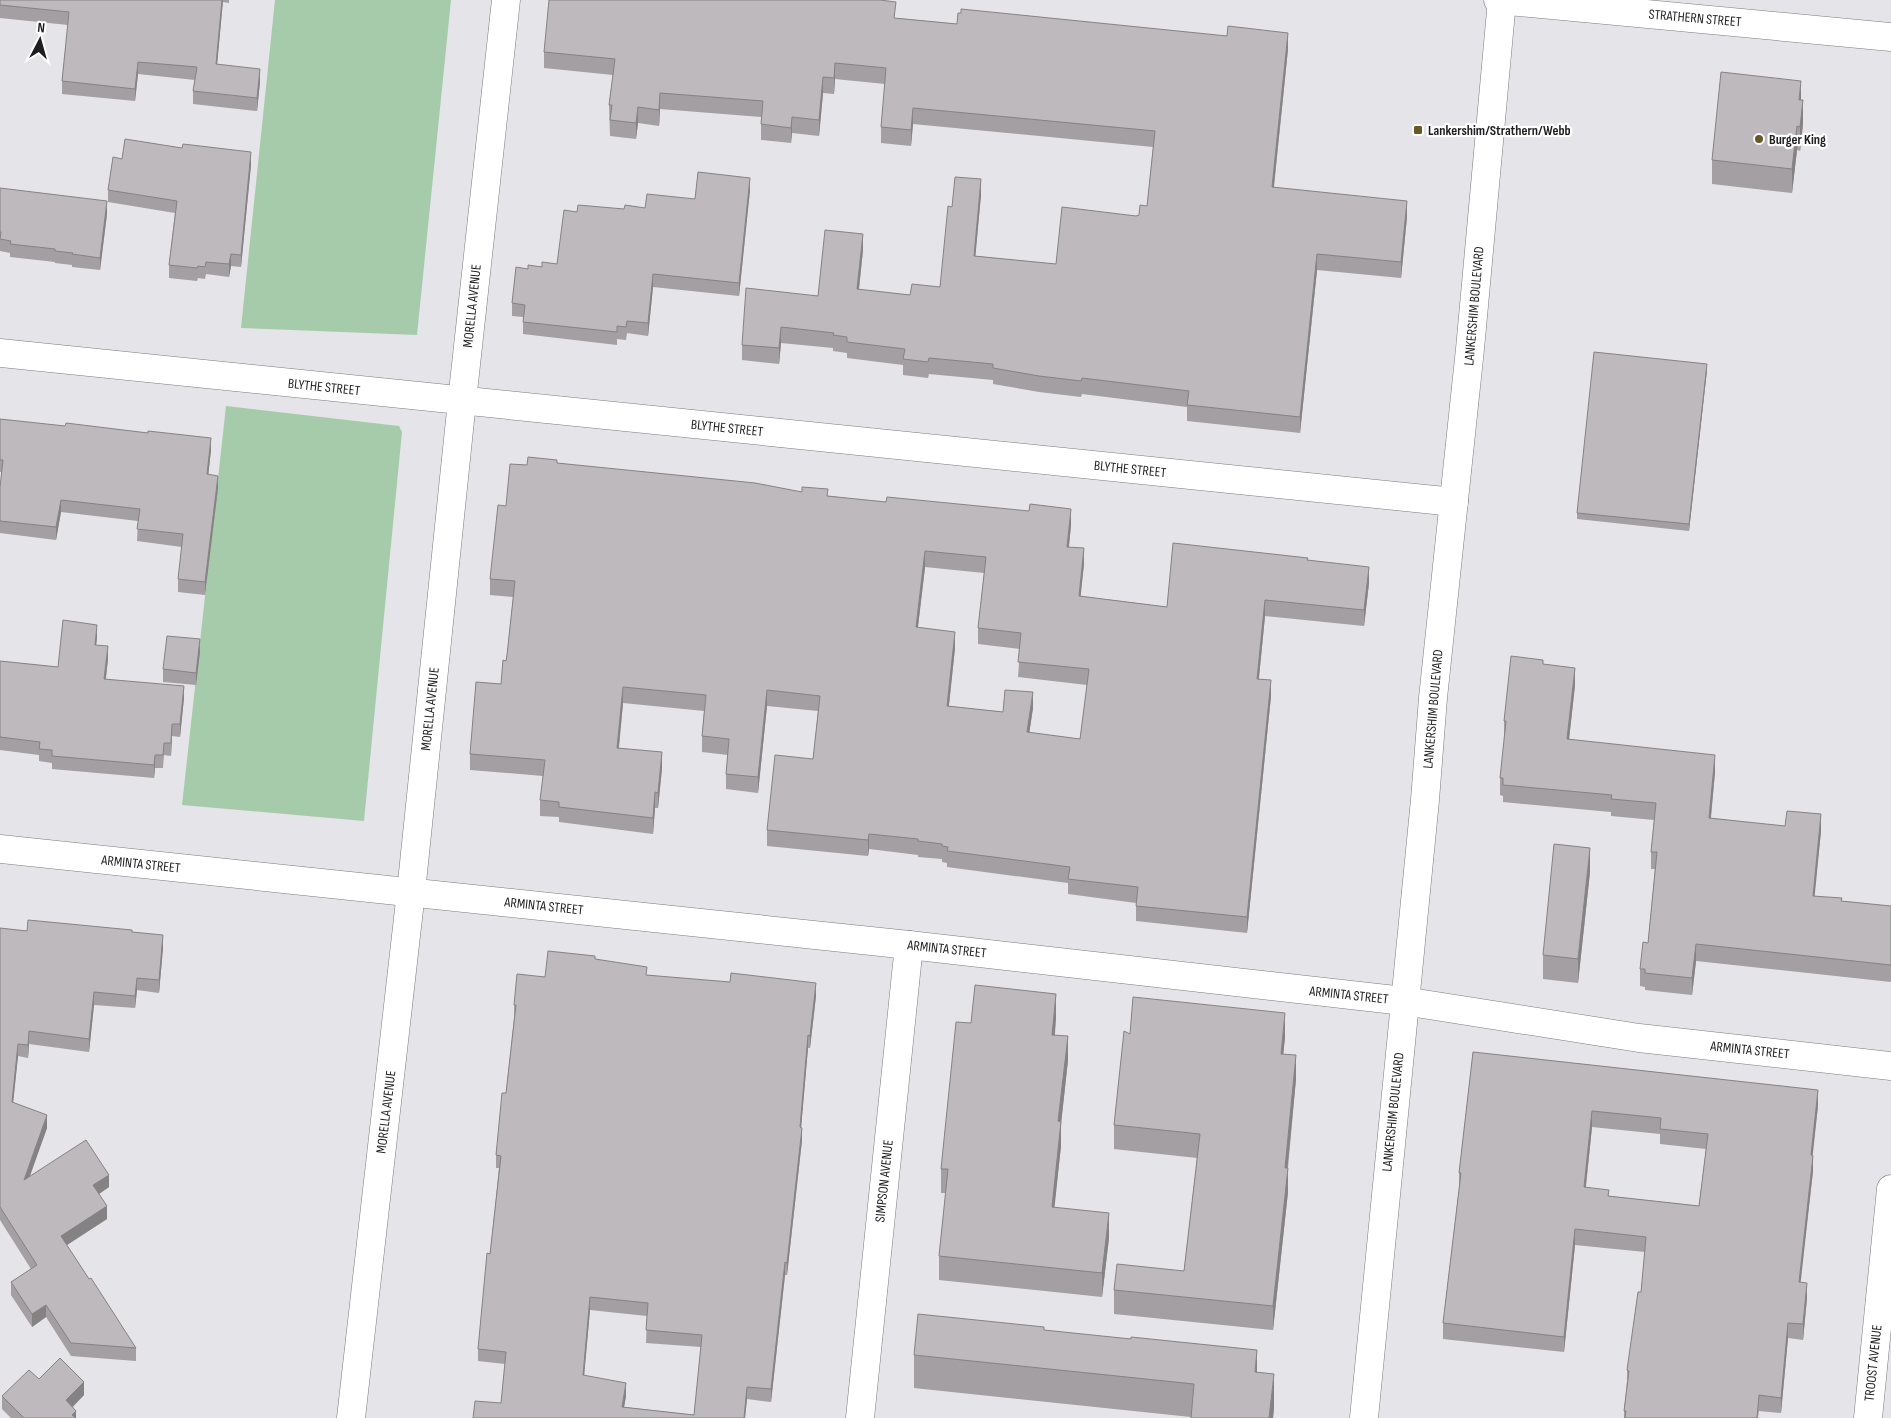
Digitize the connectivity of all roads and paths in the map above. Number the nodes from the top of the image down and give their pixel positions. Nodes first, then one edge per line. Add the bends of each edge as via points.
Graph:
1 (506, 0) edge
2 (1498, 0) edge
3 (1502, 0) edge
4 (1891, 37) edge
5 (0, 353) edge
6 (462, 401) junction
7 (1454, 502) junction
8 (0, 849) edge
9 (412, 892) junction
10 (909, 945) junction
11 (1404, 1001) junction
12 (1891, 1066) edge
13 (1891, 1189) edge
14 (351, 1418) edge
15 (860, 1418) edge
16 (1364, 1418) edge
17 (1868, 1418) edge

1 - 6 street, MORELLA AVENUE
2 - 3 street, STRATHERN STREET
3 - 4 street, STRATHERN STREET
3 - 7 street, LANKERSHIM BOULEVARD
5 - 6 street, BLYTHE STREET
6 - 7 street, BLYTHE STREET
6 - 9 street, MORELLA AVENUE
7 - 11 street, LANKERSHIM BOULEVARD
8 - 9 street, ARMINTA STREET
9 - 10 street, ARMINTA STREET
9 - 14 street, MORELLA AVENUE
10 - 11 street, ARMINTA STREET
10 - 15 street, SIMPSON AVENUE
11 - 12 street, ARMINTA STREET via 1639,1038
11 - 16 street, LANKERSHIM BOULEVARD
13 - 17 street, TROOST AVENUE

